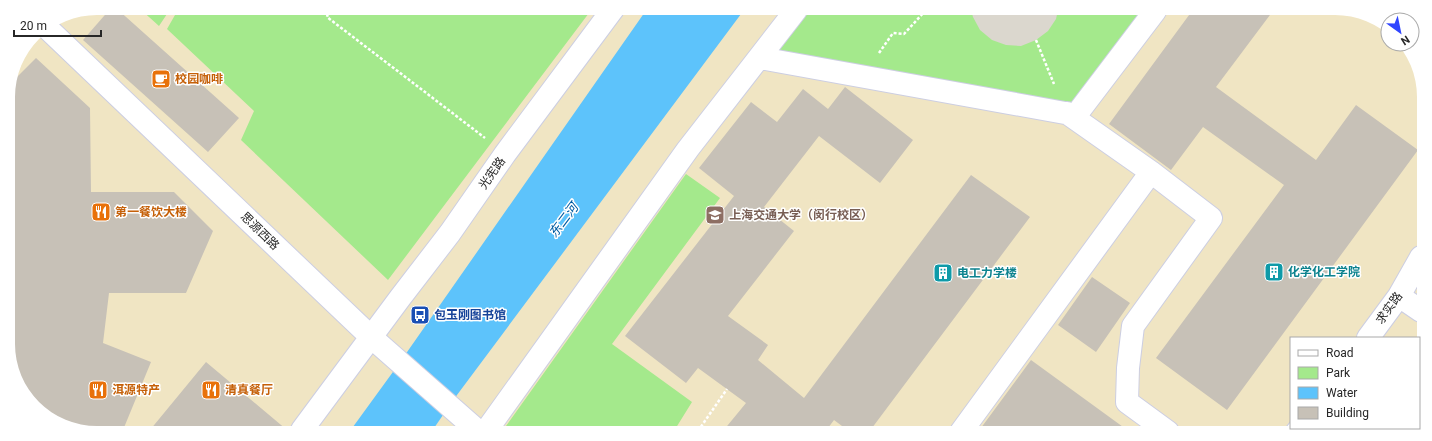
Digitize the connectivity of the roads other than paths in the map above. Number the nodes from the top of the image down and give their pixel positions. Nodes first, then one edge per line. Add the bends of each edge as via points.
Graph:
1 (609, 15) edge
2 (792, 15) edge
3 (1153, 15) edge
4 (50, 30) edge
5 (760, 58) junction
6 (1067, 114) junction
7 (1151, 172) junction
8 (1417, 264) edge
9 (1400, 296) junction
10 (1417, 308) edge
11 (1369, 337) edge
12 (378, 342) junction
13 (305, 426) edge
14 (472, 426) edge
15 (490, 426) edge
16 (965, 426) edge
17 (1160, 426) edge

1 - 12 street, 光宪路 via 505,154
2 - 5 street
3 - 6 street via 1076,115
4 - 12 street, 思源西路
5 - 6 street
5 - 15 street via 688,149
6 - 7 street
7 - 16 street
7 - 17 street via 1211,218 1133,326 1127,402
8 - 9 street, 求实路
9 - 10 street
9 - 11 street, 求实路
12 - 13 street, 光宪路
12 - 14 street, 思源西路

